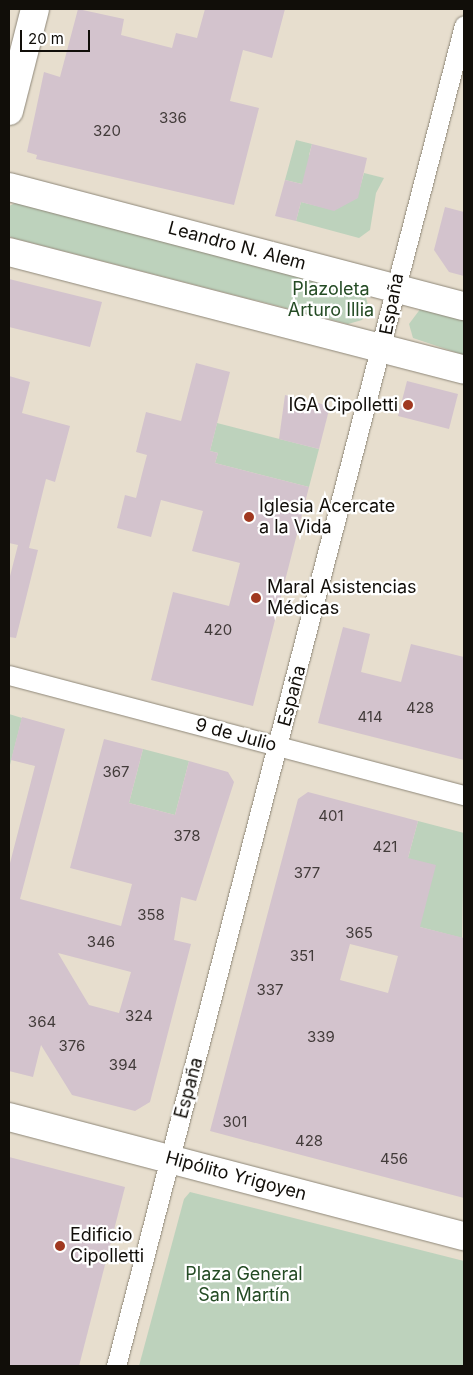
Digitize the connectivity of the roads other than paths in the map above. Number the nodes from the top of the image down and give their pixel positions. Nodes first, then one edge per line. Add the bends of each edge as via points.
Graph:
1 (35, 9) edge
2 (464, 25) edge
3 (9, 111) edge
4 (9, 187) edge
5 (9, 252) edge
6 (394, 287) junction
7 (464, 306) edge
8 (383, 349) junction
9 (464, 370) edge
10 (9, 675) edge
11 (279, 746) junction
12 (464, 795) edge
13 (9, 1117) edge
14 (170, 1159) junction
15 (464, 1236) edge
16 (116, 1366) edge

1 - 3 main road
2 - 6 street, España
4 - 6 main road, Leandro N. Alem
5 - 8 main road
6 - 7 main road, Leandro N. Alem
6 - 8 street, España
8 - 9 main road
8 - 11 street, España
10 - 11 street, 9 de Julio
11 - 12 street, 9 de Julio
11 - 14 street, España
13 - 14 main road, Hipólito Yrigoyen
14 - 15 main road, Hipólito Yrigoyen
14 - 16 street, España

